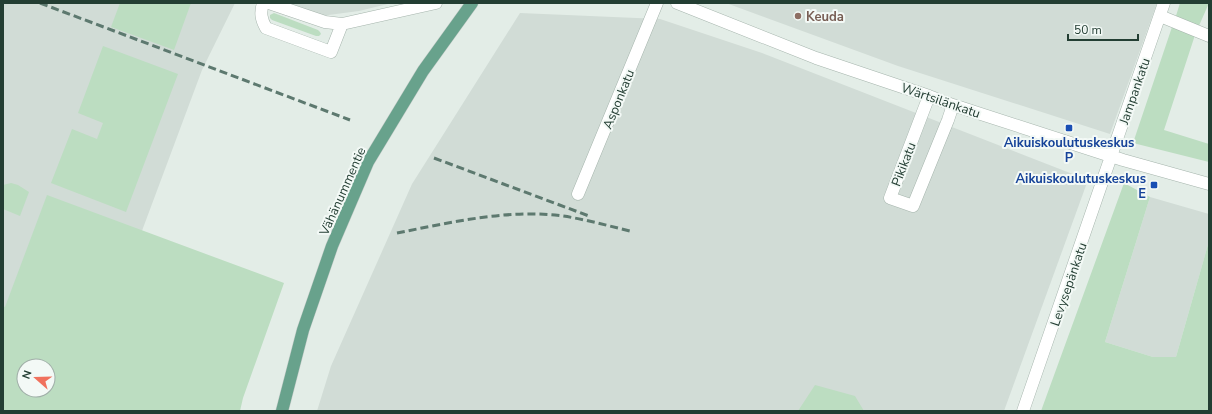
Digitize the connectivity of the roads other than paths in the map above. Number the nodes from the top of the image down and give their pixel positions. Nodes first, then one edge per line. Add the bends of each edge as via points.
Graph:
1 (264, 3) edge
2 (269, 3) edge
3 (436, 3) edge
4 (472, 3) edge
5 (657, 3) edge
6 (677, 3) edge
7 (1164, 3) edge
8 (1160, 16) junction
9 (342, 24) junction
10 (1209, 36) edge
11 (929, 96) junction
12 (953, 105) junction
13 (1112, 156) junction
14 (1209, 184) edge
15 (578, 194) dead end
16 (282, 411) edge
17 (1023, 411) edge

1 - 9 street via 260,12 266,28 331,52
2 - 9 street via 325,22
3 - 9 street
4 - 16 main road, Vähänummentie via 422,71 368,162 332,246 304,330
5 - 15 street, Asponkatu
6 - 11 street, Wärtsilänkatu via 816,58
7 - 8 street, Jampankatu
8 - 10 street
8 - 13 street, Jampankatu
11 - 12 street, Wärtsilänkatu
11 - 12 street, Pikikatu via 890,198 913,206
12 - 13 street, Wärtsilänkatu
13 - 14 street, Wärtsilänkatu
13 - 17 street, Levysepänkatu

